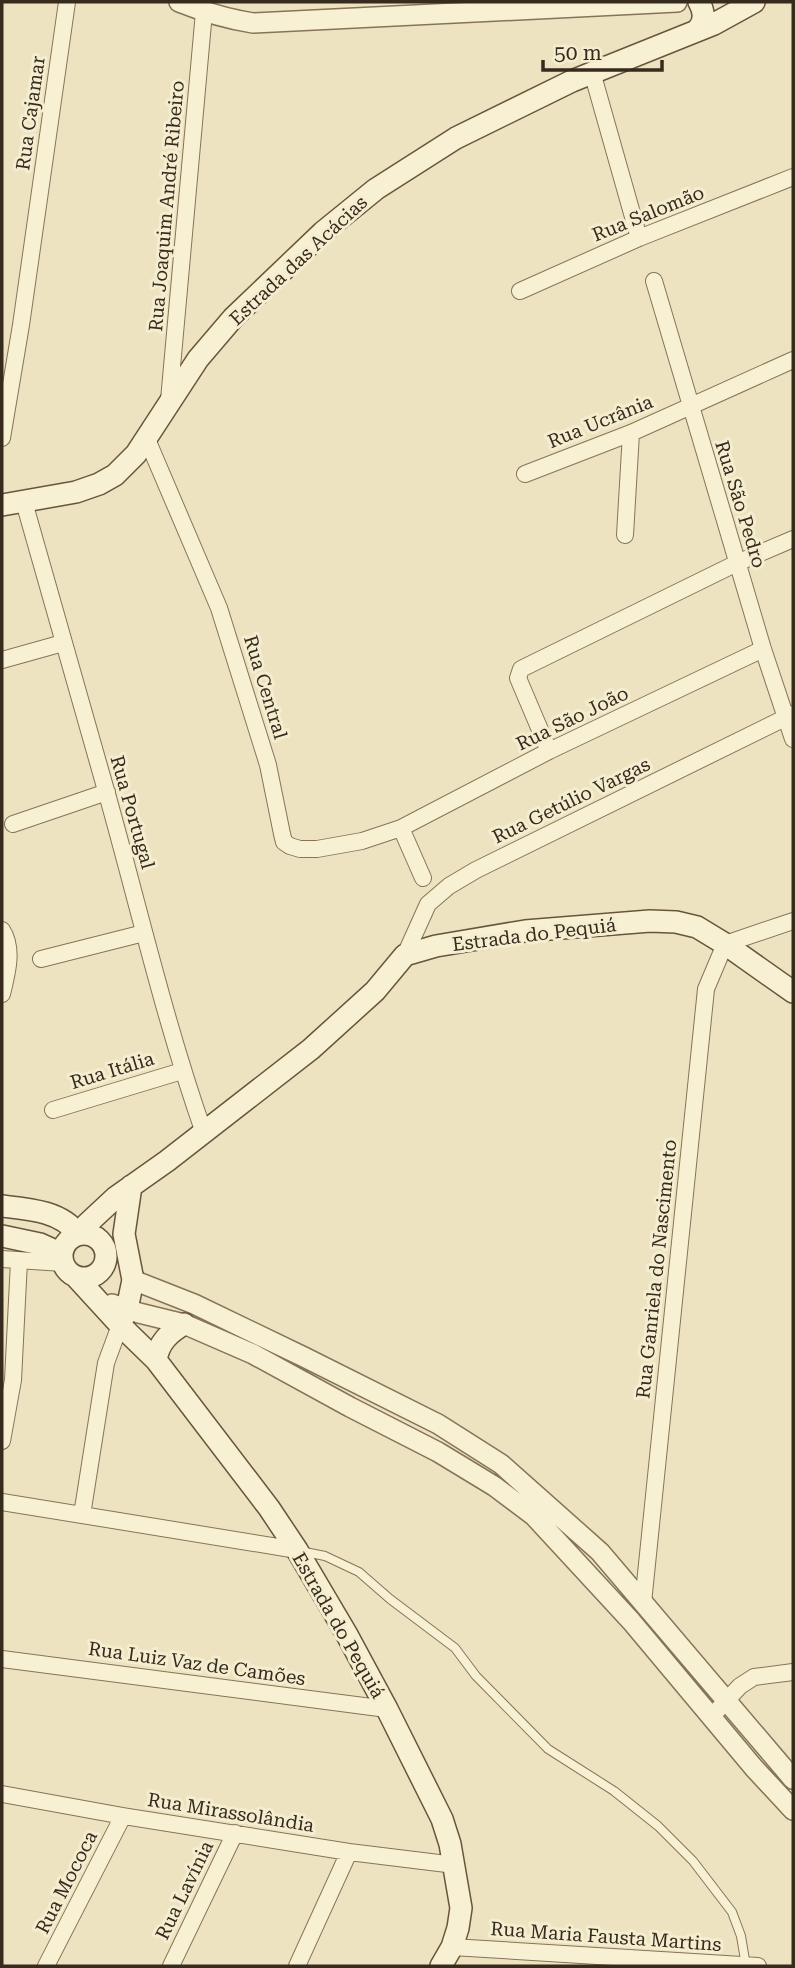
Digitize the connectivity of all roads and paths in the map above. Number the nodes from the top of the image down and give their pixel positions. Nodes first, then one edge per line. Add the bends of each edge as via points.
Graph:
1 (67, 2) edge
2 (179, 2) edge
3 (677, 2) edge
4 (699, 2) edge
5 (754, 2) edge
6 (467, 7) edge
7 (204, 12) junction
8 (697, 30) junction
9 (592, 72) junction
10 (793, 177) edge
11 (639, 238) junction
12 (654, 281) dead end
13 (520, 291) dead end
14 (793, 360) edge
15 (168, 403) junction
16 (690, 406) junction
17 (631, 433) junction
18 (146, 437) junction
19 (2, 438) edge
20 (525, 474) dead end
21 (24, 502) junction
22 (2, 505) edge
23 (625, 536) dead end
24 (793, 539) edge
25 (737, 563) junction
26 (63, 643) junction
27 (763, 649) junction
28 (2, 660) edge
29 (790, 715) edge
30 (793, 739) edge
31 (549, 751) junction
32 (107, 792) junction
33 (13, 824) dead end
34 (401, 828) junction
35 (423, 877) dead end
36 (793, 921) edge
37 (2, 930) edge
38 (144, 933) junction
39 (725, 944) junction
40 (405, 955) junction
41 (41, 958) dead end
42 (793, 992) edge
43 (2, 994) edge
44 (182, 1070) junction
45 (53, 1110) dead end
46 (204, 1133) junction
47 (131, 1186) junction
48 (2, 1206) edge
49 (81, 1234) junction
50 (124, 1234) junction
51 (2, 1236) edge
52 (2, 1259) edge
53 (107, 1259) junction
54 (19, 1261) junction
55 (67, 1265) junction
56 (133, 1280) junction
57 (123, 1317) junction
58 (184, 1324) junction
59 (156, 1360) junction
60 (333, 1371) junction
61 (7, 1379) edge
62 (321, 1391) junction
63 (2, 1441) edge
64 (2, 1502) edge
65 (82, 1515) junction
66 (297, 1550) junction
67 (643, 1603) junction
68 (2, 1659) edge
69 (793, 1672) edge
70 (727, 1701) junction
71 (387, 1709) junction
72 (712, 1716) junction
73 (793, 1779) edge
74 (3, 1798) edge
75 (793, 1810) edge
76 (123, 1816) junction
77 (235, 1833) junction
78 (349, 1852) junction
79 (455, 1866) junction
80 (452, 1947) junction
81 (46, 1966) edge
82 (171, 1966) edge
83 (297, 1966) edge
84 (441, 1966) edge
85 (746, 1966) edge
86 (758, 1966) edge

1 - 19 street, Rua Cajamar
2 - 7 street
3 - 6 street
4 - 8 main road via 703,16
5 - 8 main road, Estrada das Acácias
6 - 7 street via 253,23
7 - 15 street, Rua Joaquim André Ribeiro
8 - 9 main road, Estrada das Acácias
9 - 11 street
9 - 15 main road, Estrada das Acácias via 456,138 376,189 323,232 233,318
10 - 11 street, Rua Salomão
11 - 13 street, Rua Salomão
12 - 16 street, Rua São Pedro
14 - 16 street, Rua Ucrânia
15 - 18 main road, Estrada das Acácias
16 - 17 street, Rua Ucrânia
16 - 25 street, Rua São Pedro
17 - 20 street, Rua Ucrânia
17 - 23 street
18 - 21 main road, Estrada das Acácias via 136,454 99,484
18 - 34 street, Rua Central via 219,608 268,765 285,842 300,849 317,849
21 - 22 main road, Estrada das Acácias
21 - 26 street, Rua Portugal
24 - 25 street
25 - 27 street, Rua São Pedro
25 - 31 street via 521,669 518,678
26 - 28 street
26 - 32 street, Rua Portugal
27 - 29 street, Rua São Pedro
27 - 31 street, Rua São João
29 - 30 street, Rua São Pedro
29 - 40 street, Rua Getúlio Vargas via 449,886 428,904
31 - 34 street, Rua São João
32 - 33 street
32 - 38 street, Rua Portugal
34 - 35 street
36 - 39 street
37 - 43 street via 9,959
38 - 41 street
38 - 44 street, Rua Portugal
39 - 40 main road, Estrada do Pequiá via 697,928 650,921 525,931
39 - 42 main road, Estrada do Pequiá
39 - 67 street, Rua Ganriela do Nascimento via 706,989
40 - 46 main road via 312,1049
44 - 45 street, Rua Itália
44 - 46 street, Rua Portugal
46 - 47 main road
47 - 49 main road
47 - 50 main road
48 - 49 main road via 53,1215
49 - 53 main road via 97,1237
49 - 55 main road via 65,1245
50 - 53 main road
50 - 56 main road
51 - 55 main road via 40,1244
52 - 54 street
53 - 55 main road via 103,1269 86,1278
53 - 56 main road
54 - 55 street
54 - 61 street
55 - 57 main road, Estrada do Pequiá via 95,1297
56 - 57 main road
56 - 60 street
57 - 58 street
57 - 59 main road, Estrada do Pequiá
57 - 65 street via 106,1363
58 - 59 main road via 167,1335
58 - 62 street via 253,1353
59 - 66 main road, Estrada do Pequiá
60 - 62 street
60 - 67 street via 438,1424 501,1464 600,1552
61 - 63 street
62 - 72 street via 438,1452 534,1516
64 - 65 street
65 - 66 street
66 - 71 main road, Estrada do Pequiá
66 - 85 lane via 325,1556 359,1572 455,1648 476,1676 548,1749 658,1826 693,1861 732,1912
67 - 70 street
68 - 71 street, Rua Luiz Vaz de Camões
69 - 70 street via 754,1677
70 - 72 street
70 - 73 street
71 - 79 main road, Estrada do Pequiá via 442,1819
72 - 75 street
74 - 76 street, Rua Mirassolândia
76 - 77 street, Rua Mirassolândia
76 - 81 street, Rua Mococa
77 - 78 street, Rua Mirassolândia
77 - 82 street, Rua Lavínia
78 - 79 street, Rua Mirassolândia
78 - 83 street
79 - 80 main road, Estrada do Pequiá via 461,1909
80 - 84 main road, Estrada do Pequiá
80 - 85 street, Rua Maria Fausta Martins
85 - 86 street, Rua Maria Fausta Martins

